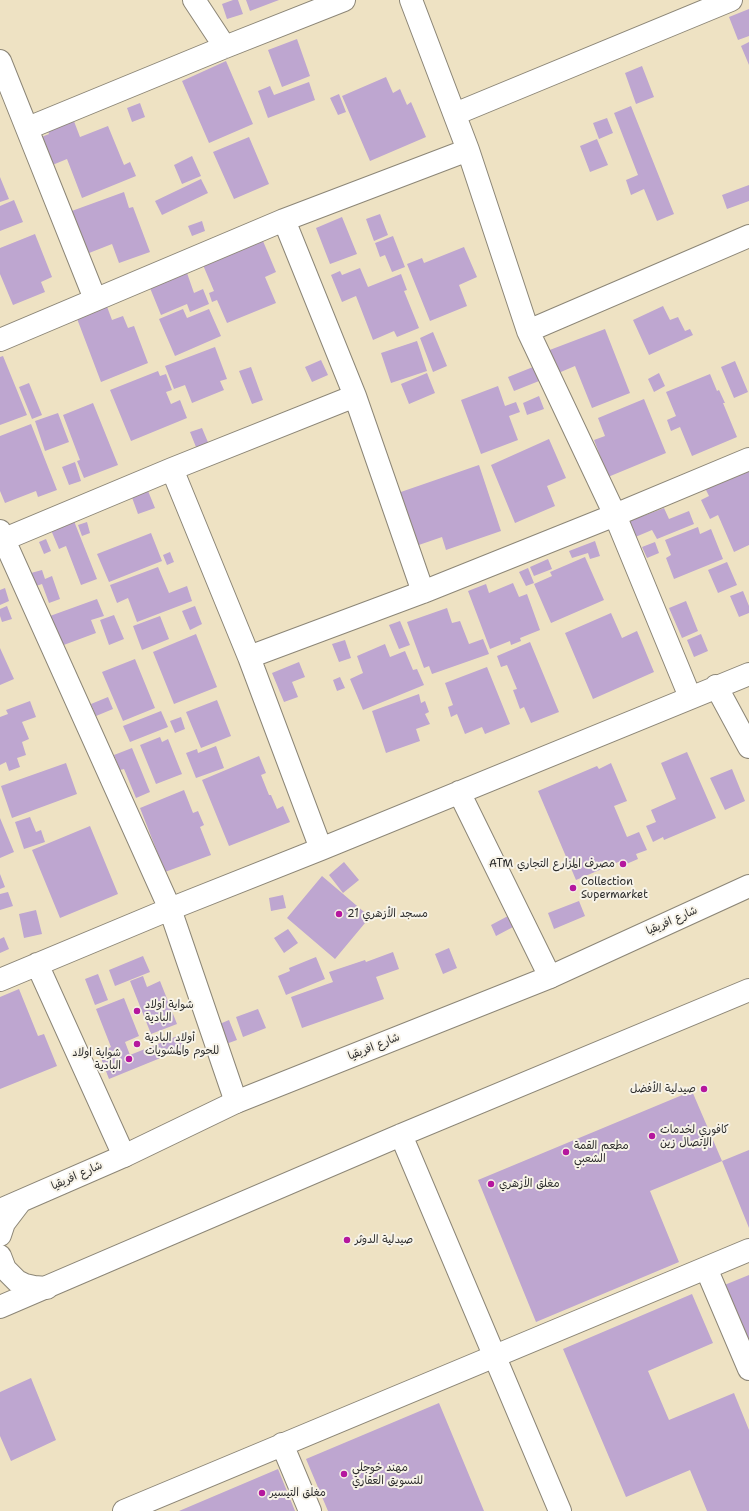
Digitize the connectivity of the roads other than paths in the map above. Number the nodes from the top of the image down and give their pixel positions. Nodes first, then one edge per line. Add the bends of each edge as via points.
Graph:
1 (194, 0) edge
2 (344, 0) edge
3 (411, 0) edge
4 (731, 0) edge
5 (225, 46) junction
6 (0, 61) edge
7 (455, 114) junction
8 (28, 128) junction
9 (468, 150) junction
10 (284, 220) junction
11 (749, 236) edge
12 (95, 299) junction
13 (528, 331) junction
14 (0, 340) edge
15 (355, 396) junction
16 (749, 459) edge
17 (172, 469) junction
18 (615, 515) junction
19 (1, 537) edge
20 (423, 592) junction
21 (249, 657) junction
22 (749, 674) edge
23 (716, 686) junction
24 (690, 697) junction
25 (749, 747) edge
26 (459, 792) junction
27 (321, 849) junction
28 (749, 886) edge
29 (170, 909) junction
30 (37, 964) junction
31 (550, 977) junction
32 (0, 980) edge
33 (749, 990) edge
34 (236, 1102) junction
35 (401, 1135) junction
36 (124, 1156) junction
37 (10, 1206) edge
38 (0, 1235) edge
39 (749, 1250) edge
40 (0, 1256) edge
41 (706, 1268) junction
42 (47, 1288) junction
43 (0, 1307) edge
44 (495, 1356) junction
45 (749, 1369) edge
46 (282, 1444) junction
47 (126, 1511) edge
48 (310, 1511) edge
49 (560, 1511) edge

1 - 5 street
2 - 5 street
3 - 7 street
4 - 7 street
5 - 8 street
6 - 8 street
7 - 9 street
8 - 12 street
9 - 10 street
9 - 13 street
10 - 12 street
10 - 15 street
11 - 13 street
12 - 14 street
13 - 18 street
15 - 17 street
15 - 20 street
16 - 18 street
17 - 19 street
17 - 21 street
18 - 20 street
18 - 24 street
19 - 29 street
20 - 21 street
21 - 27 street
22 - 23 street
23 - 24 street
23 - 25 street
24 - 26 street
26 - 27 street
26 - 31 street
27 - 29 street
28 - 31 street, شارع افريقيا
29 - 30 street
29 - 34 street
30 - 32 street
30 - 36 street
31 - 34 street, شارع افريقيا
33 - 35 street
34 - 36 street, شارع افريقيا
35 - 42 street
35 - 44 street
36 - 37 street, شارع افريقيا
37 - 38 street
39 - 41 street
40 - 42 street via 5,1269 17,1281 25,1285
41 - 44 street
41 - 45 street
42 - 43 street
44 - 46 street
44 - 49 street
46 - 47 street
46 - 48 street

